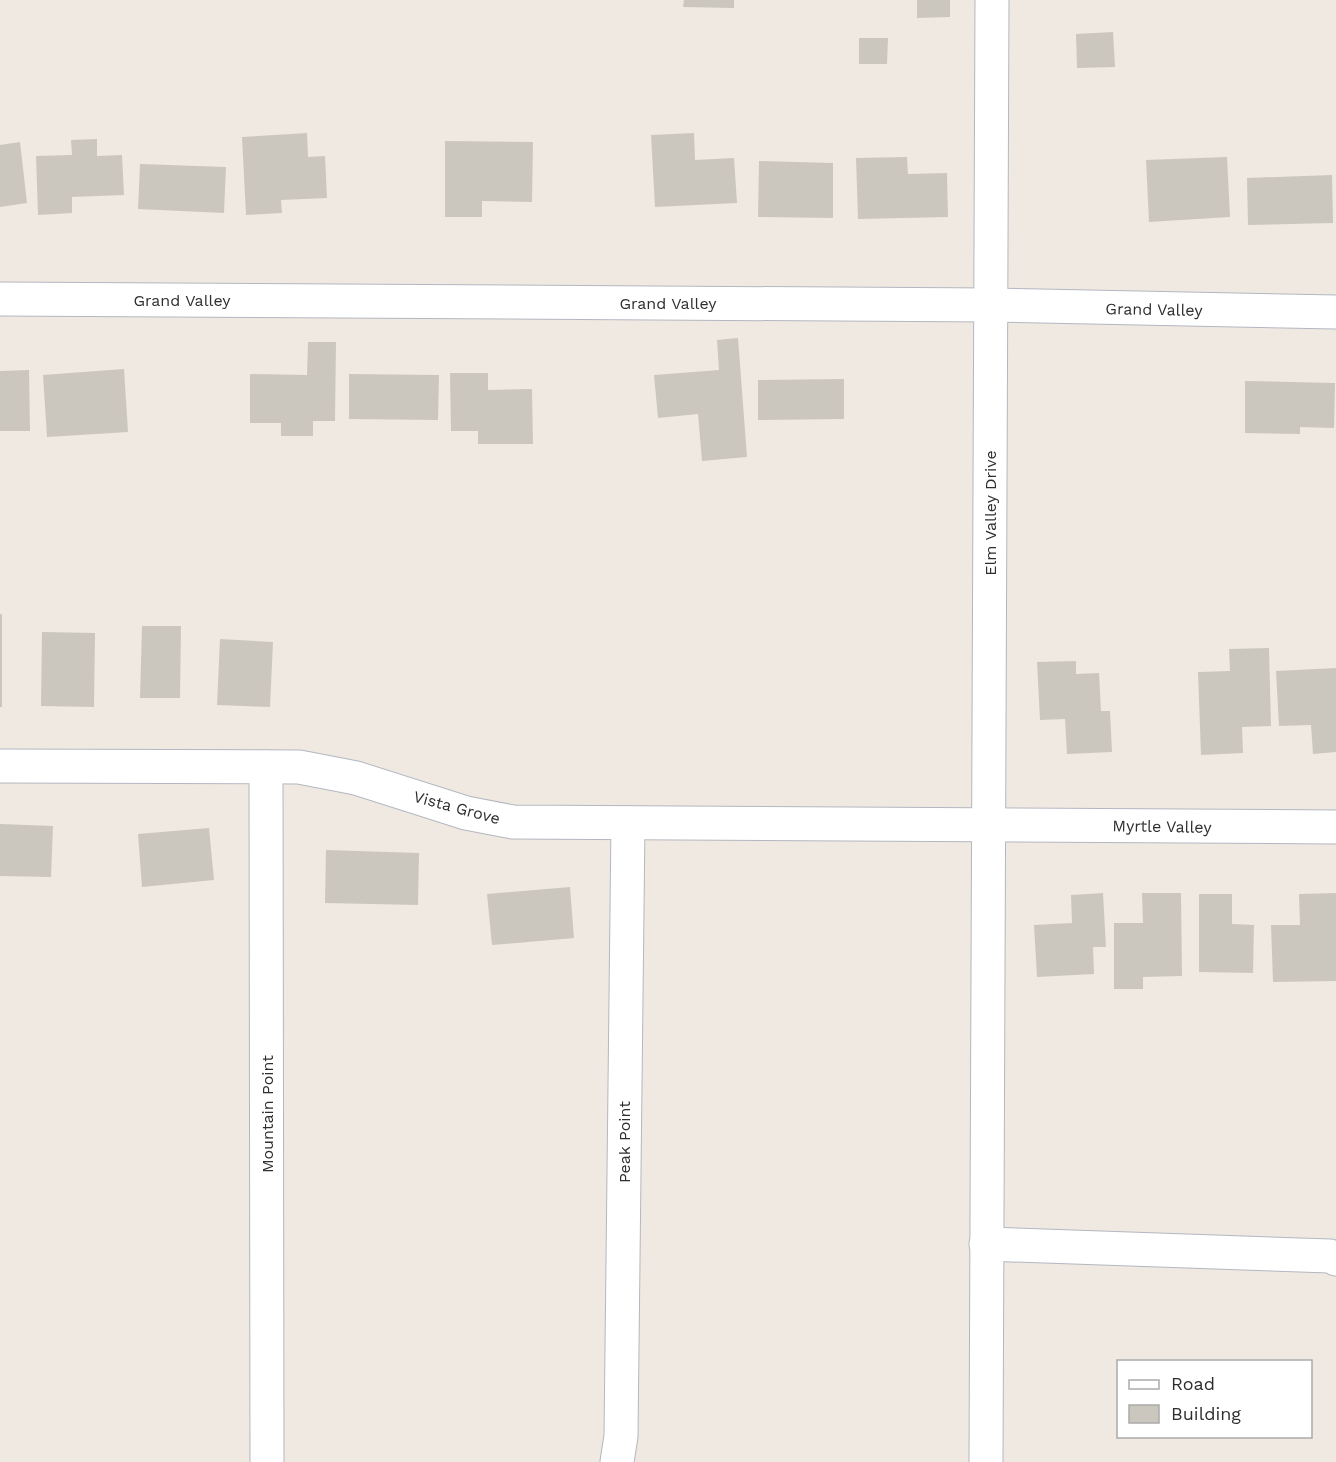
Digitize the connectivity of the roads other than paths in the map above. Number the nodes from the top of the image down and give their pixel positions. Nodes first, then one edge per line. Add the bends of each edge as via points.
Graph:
1 (992, 0) edge
2 (0, 299) edge
3 (990, 305) junction
4 (1336, 312) edge
5 (0, 766) edge
6 (266, 767) junction
7 (628, 823) junction
8 (989, 824) junction
9 (1336, 827) edge
10 (986, 1244) junction
11 (1336, 1259) edge
12 (267, 1462) edge
13 (617, 1462) edge
14 (986, 1462) edge

1 - 3 street, Elm Valley Drive
2 - 3 street, Grand Valley
3 - 4 street, Grand Valley
3 - 8 street, Elm Valley Drive
5 - 6 street, Vista Grove
6 - 7 street, Vista Grove via 299,767 356,778 466,813 513,822
6 - 12 street, Mountain Point
7 - 8 street, Vista Grove
7 - 13 street, Peak Point via 621,1436
8 - 9 street, Myrtle Valley
8 - 10 street, Elm Valley Drive
10 - 11 street
10 - 14 street, Elm Valley Drive

